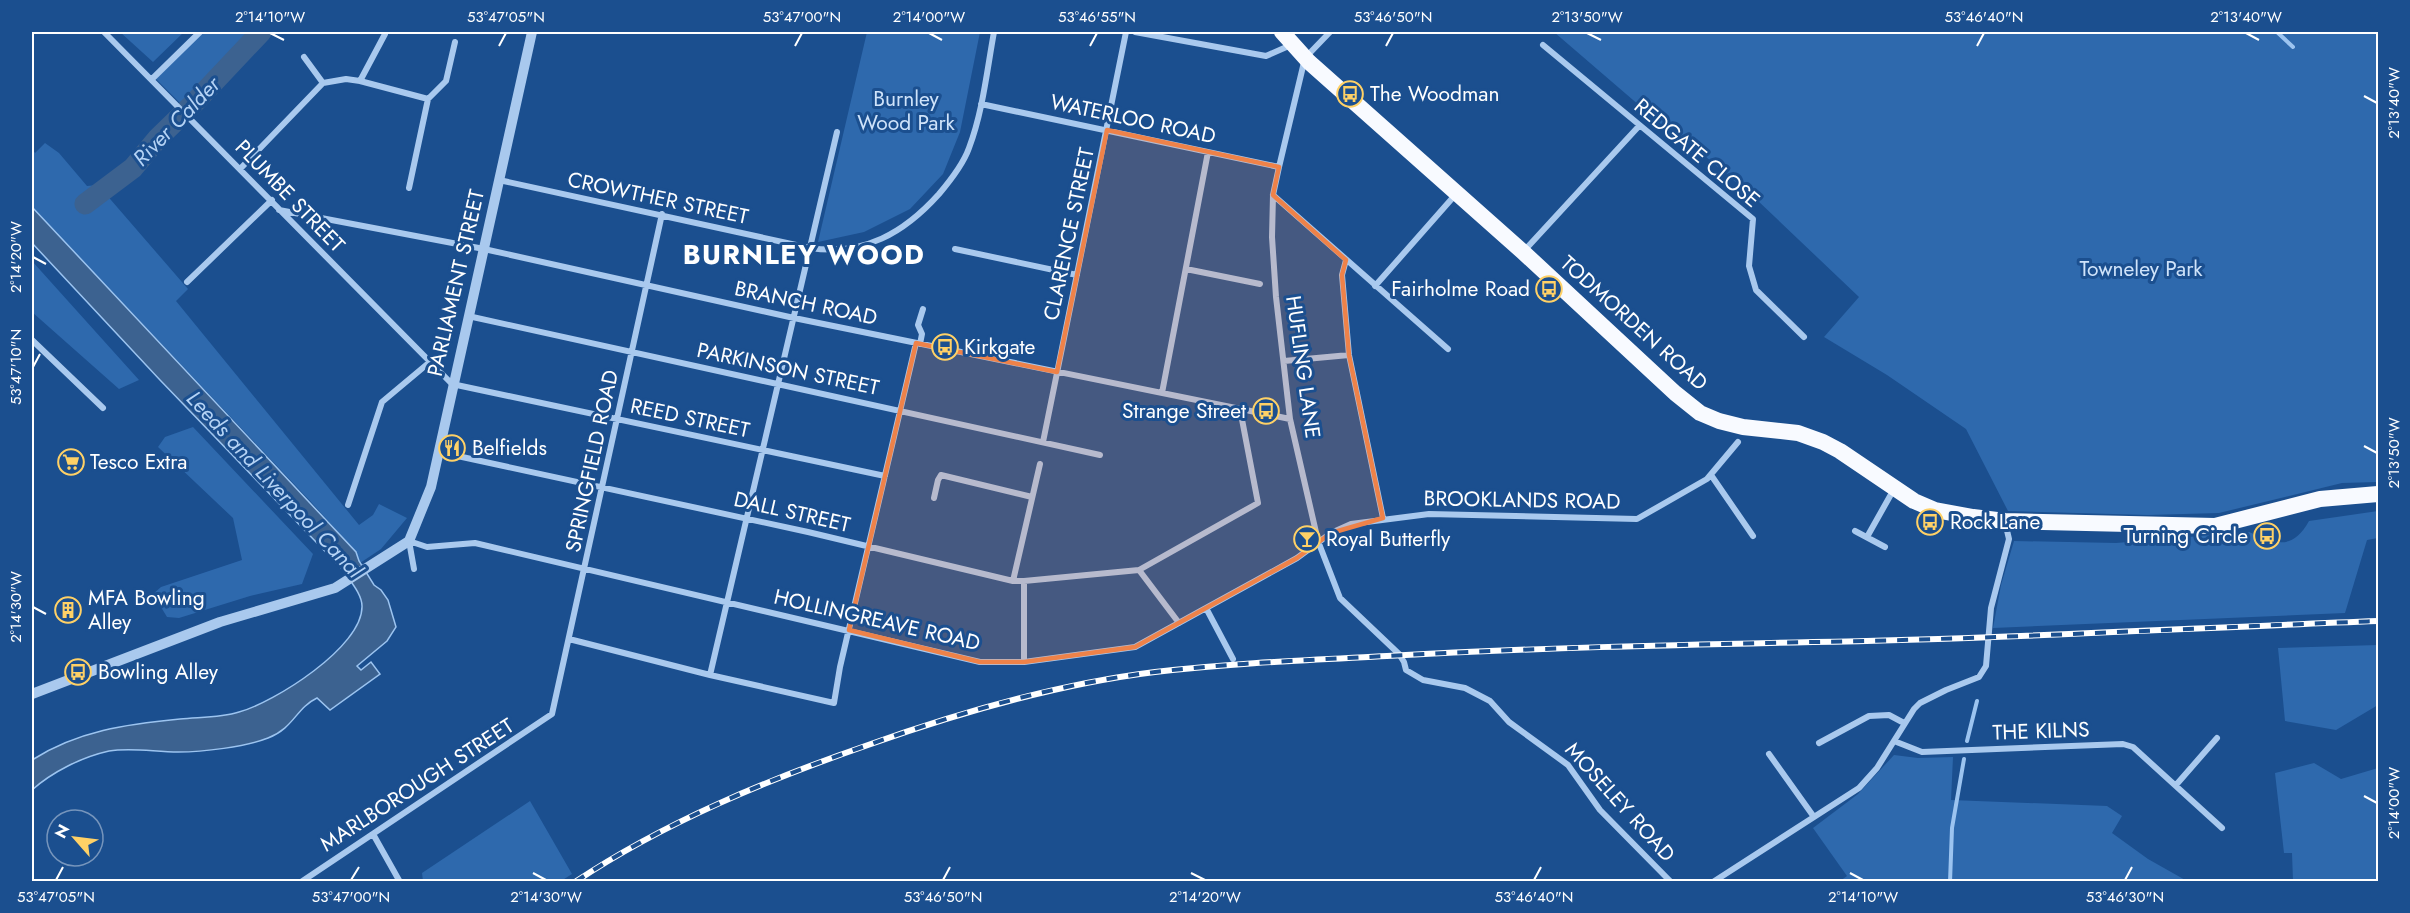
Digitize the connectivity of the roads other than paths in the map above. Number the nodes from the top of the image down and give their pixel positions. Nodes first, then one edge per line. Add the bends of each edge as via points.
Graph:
1 (104, 32) edge
2 (200, 32) edge
3 (532, 32) edge
4 (994, 32) edge
5 (1126, 32) edge
6 (1135, 32) edge
7 (1330, 32) edge
8 (385, 34) dead end
9 (1287, 38) edge
10 (455, 42) dead end
11 (1543, 45) dead end
12 (304, 57) dead end
13 (1305, 57) junction
14 (152, 79) junction
15 (360, 81) junction
16 (323, 83) junction
17 (428, 99) junction
18 (981, 104) junction
19 (1640, 126) junction
20 (1107, 130) junction
21 (837, 132) dead end
22 (1208, 153) junction
23 (1279, 167) junction
24 (240, 169) junction
25 (499, 180) junction
26 (409, 188) dead end
27 (1457, 193) junction
28 (1273, 195) junction
29 (272, 200) junction
30 (279, 210) junction
31 (662, 214) junction
32 (810, 248) junction
33 (484, 249) junction
34 (956, 249) dead end
35 (1523, 252) junction
36 (1346, 260) junction
37 (1186, 269) junction
38 (1077, 275) junction
39 (187, 282) dead end
40 (1260, 284) dead end
41 (648, 285) junction
42 (1375, 286) junction
43 (923, 309) dead end
44 (468, 316) junction
45 (794, 318) junction
46 (1804, 337) dead end
47 (32, 340) edge
48 (918, 344) junction
49 (1448, 349) dead end
50 (633, 352) junction
51 (1350, 355) junction
52 (431, 361) junction
53 (1284, 361) junction
54 (1057, 372) junction
55 (452, 384) junction
56 (778, 384) junction
57 (1162, 393) junction
58 (103, 408) dead end
59 (1240, 409) junction
60 (900, 411) junction
61 (618, 419) junction
62 (1290, 419) junction
63 (1043, 442) junction
64 (1738, 442) dead end
65 (763, 451) junction
66 (439, 453) junction
67 (1100, 455) dead end
68 (1040, 464) dead end
69 (1711, 475) junction
70 (885, 476) junction
71 (603, 487) junction
72 (1894, 489) junction
73 (2379, 495) edge
74 (1032, 497) junction
75 (934, 498) dead end
76 (348, 505) dead end
77 (1383, 518) junction
78 (747, 519) junction
79 (2005, 521) junction
80 (1855, 531) dead end
81 (1753, 536) dead end
82 (1867, 537) junction
83 (409, 541) junction
84 (1318, 541) junction
85 (868, 546) junction
86 (1885, 547) dead end
87 (414, 569) dead end
88 (586, 569) junction
89 (1139, 570) junction
90 (1013, 581) junction
91 (1024, 581) junction
92 (728, 602) junction
93 (1206, 608) junction
94 (1179, 623) junction
95 (849, 630) junction
96 (569, 639) junction
97 (1399, 654) joint
98 (1233, 659) dead end
99 (1024, 662) junction
100 (710, 675) junction
101 (32, 693) edge
102 (552, 714) joint
103 (1904, 723) junction
104 (2217, 738) dead end
105 (1894, 741) junction
106 (1820, 743) dead end
107 (1769, 754) dead end
108 (2176, 785) junction
109 (1814, 817) junction
110 (2222, 828) dead end
111 (373, 834) junction
112 (301, 882) edge
113 (400, 882) edge
114 (1671, 882) edge
115 (1713, 882) edge

1 - 14 street, PLUMBE STREET
2 - 14 street
3 - 25 street, PARLIAMENT STREET
4 - 18 street, CROWTHER STREET
5 - 20 street, CLARENCE STREET
6 - 9 street via 1266,56
7 - 13 street
8 - 15 street
9 - 13 highway, TODMORDEN ROAD
10 - 17 street via 446,81
11 - 19 street, REDGATE CLOSE
12 - 16 street
13 - 23 street, HUFLING LANE
13 - 27 highway, TODMORDEN ROAD
14 - 24 street, PLUMBE STREET
15 - 16 street
15 - 17 street
16 - 24 street
17 - 26 street
18 - 20 street, WATERLOO ROAD
18 - 32 street, CROWTHER STREET via 969,149 950,182 923,213 904,228 873,243 829,251
19 - 35 street
19 - 46 street, REDGATE CLOSE via 1754,219 1749,266 1756,290
20 - 22 street, WATERLOO ROAD
20 - 38 street, CLARENCE STREET
21 - 32 street
22 - 23 street, WATERLOO ROAD
22 - 37 street
23 - 28 street, HUFLING LANE
24 - 29 street, PLUMBE STREET
25 - 31 street, CROWTHER STREET
25 - 33 street, PARLIAMENT STREET
27 - 35 highway, TODMORDEN ROAD
27 - 42 street
28 - 36 street
28 - 53 street, HUFLING LANE via 1272,237
29 - 30 street, PLUMBE STREET
29 - 39 street
30 - 33 street, BRANCH ROAD
30 - 52 street, PLUMBE STREET
31 - 32 street, CROWTHER STREET
31 - 41 street, SPRINGFIELD ROAD
32 - 45 street
33 - 41 street, BRANCH ROAD
33 - 44 street, PARLIAMENT STREET
34 - 38 street
35 - 72 highway, TODMORDEN ROAD via 1700,412 1743,428 1798,433 1823,442
36 - 42 street
36 - 51 street via 1342,275
37 - 40 street
37 - 57 street
38 - 54 street, CLARENCE STREET
41 - 45 street, BRANCH ROAD
41 - 50 street, SPRINGFIELD ROAD
42 - 49 street
43 - 48 street
44 - 50 street, PARKINSON STREET
44 - 55 street, PARLIAMENT STREET
45 - 48 street, BRANCH ROAD
45 - 56 street
47 - 58 street
48 - 54 street, BRANCH ROAD
48 - 60 street
50 - 56 street, PARKINSON STREET
50 - 61 street, SPRINGFIELD ROAD
51 - 53 street
51 - 77 street
52 - 55 street, PLUMBE STREET
52 - 76 street via 382,402
53 - 62 street, HUFLING LANE
54 - 57 street, BRANCH ROAD
54 - 63 street, CLARENCE STREET
55 - 61 street, REED STREET
55 - 66 street, PARLIAMENT STREET
56 - 60 street, PARKINSON STREET
56 - 65 street
57 - 59 street, BRANCH ROAD
59 - 62 street, BRANCH ROAD
59 - 89 street via 1258,503
60 - 63 street, PARKINSON STREET
60 - 70 street
61 - 65 street, REED STREET
61 - 71 street, SPRINGFIELD ROAD
62 - 84 street, HUFLING LANE
63 - 67 street, PARKINSON STREET
64 - 69 street, BROOKLANDS ROAD
65 - 70 street, REED STREET
65 - 78 street
66 - 71 street, DALL STREET
66 - 83 street, PARLIAMENT STREET via 429,493
68 - 74 street
69 - 77 street, BROOKLANDS ROAD via 1637,519 1471,514
69 - 81 street
70 - 85 street
71 - 78 street, DALL STREET
71 - 88 street, SPRINGFIELD ROAD
72 - 79 highway, TODMORDEN ROAD via 1935,510
72 - 82 street
73 - 79 highway, TODMORDEN ROAD via 2320,498 2216,526
74 - 75 street via 941,476
74 - 90 street
77 - 84 street, BROOKLANDS ROAD via 1351,524
78 - 85 street, DALL STREET
78 - 92 street
79 - 103 street via 2009,538 1991,608 1986,666 1979,677 1920,703
80 - 82 street
82 - 86 street
83 - 87 street
83 - 88 street, HOLLINGREAVE ROAD via 427,548 475,543
83 - 101 street via 335,588 220,622
84 - 93 street, HOLLINGREAVE ROAD via 1297,558
84 - 97 street, HUFLING LANE via 1340,598
85 - 90 street, DALL STREET
85 - 95 street
88 - 92 street, HOLLINGREAVE ROAD
88 - 96 street, SPRINGFIELD ROAD
89 - 91 street, DALL STREET
89 - 94 street
90 - 91 street, DALL STREET
91 - 99 street
92 - 95 street, HOLLINGREAVE ROAD
92 - 100 street
93 - 94 street, HOLLINGREAVE ROAD
93 - 98 street
94 - 99 street, HOLLINGREAVE ROAD via 1135,647
95 - 99 street, HOLLINGREAVE ROAD via 980,662
95 - 100 street via 834,703
96 - 100 street
96 - 102 street, SPRINGFIELD ROAD
97 - 114 street, MOSELEY ROAD via 1406,670 1423,680 1465,688 1490,701 1509,722 1568,765 1600,810
102 - 111 street, MARLBOROUGH STREET
103 - 105 street
103 - 106 street via 1888,715 1869,716
104 - 108 street
105 - 108 street, THE KILNS via 1922,752 2123,744 2133,747
105 - 109 street via 1859,788
107 - 109 street
108 - 110 street, THE KILNS
109 - 115 street
111 - 112 street, MARLBOROUGH STREET
111 - 113 street

